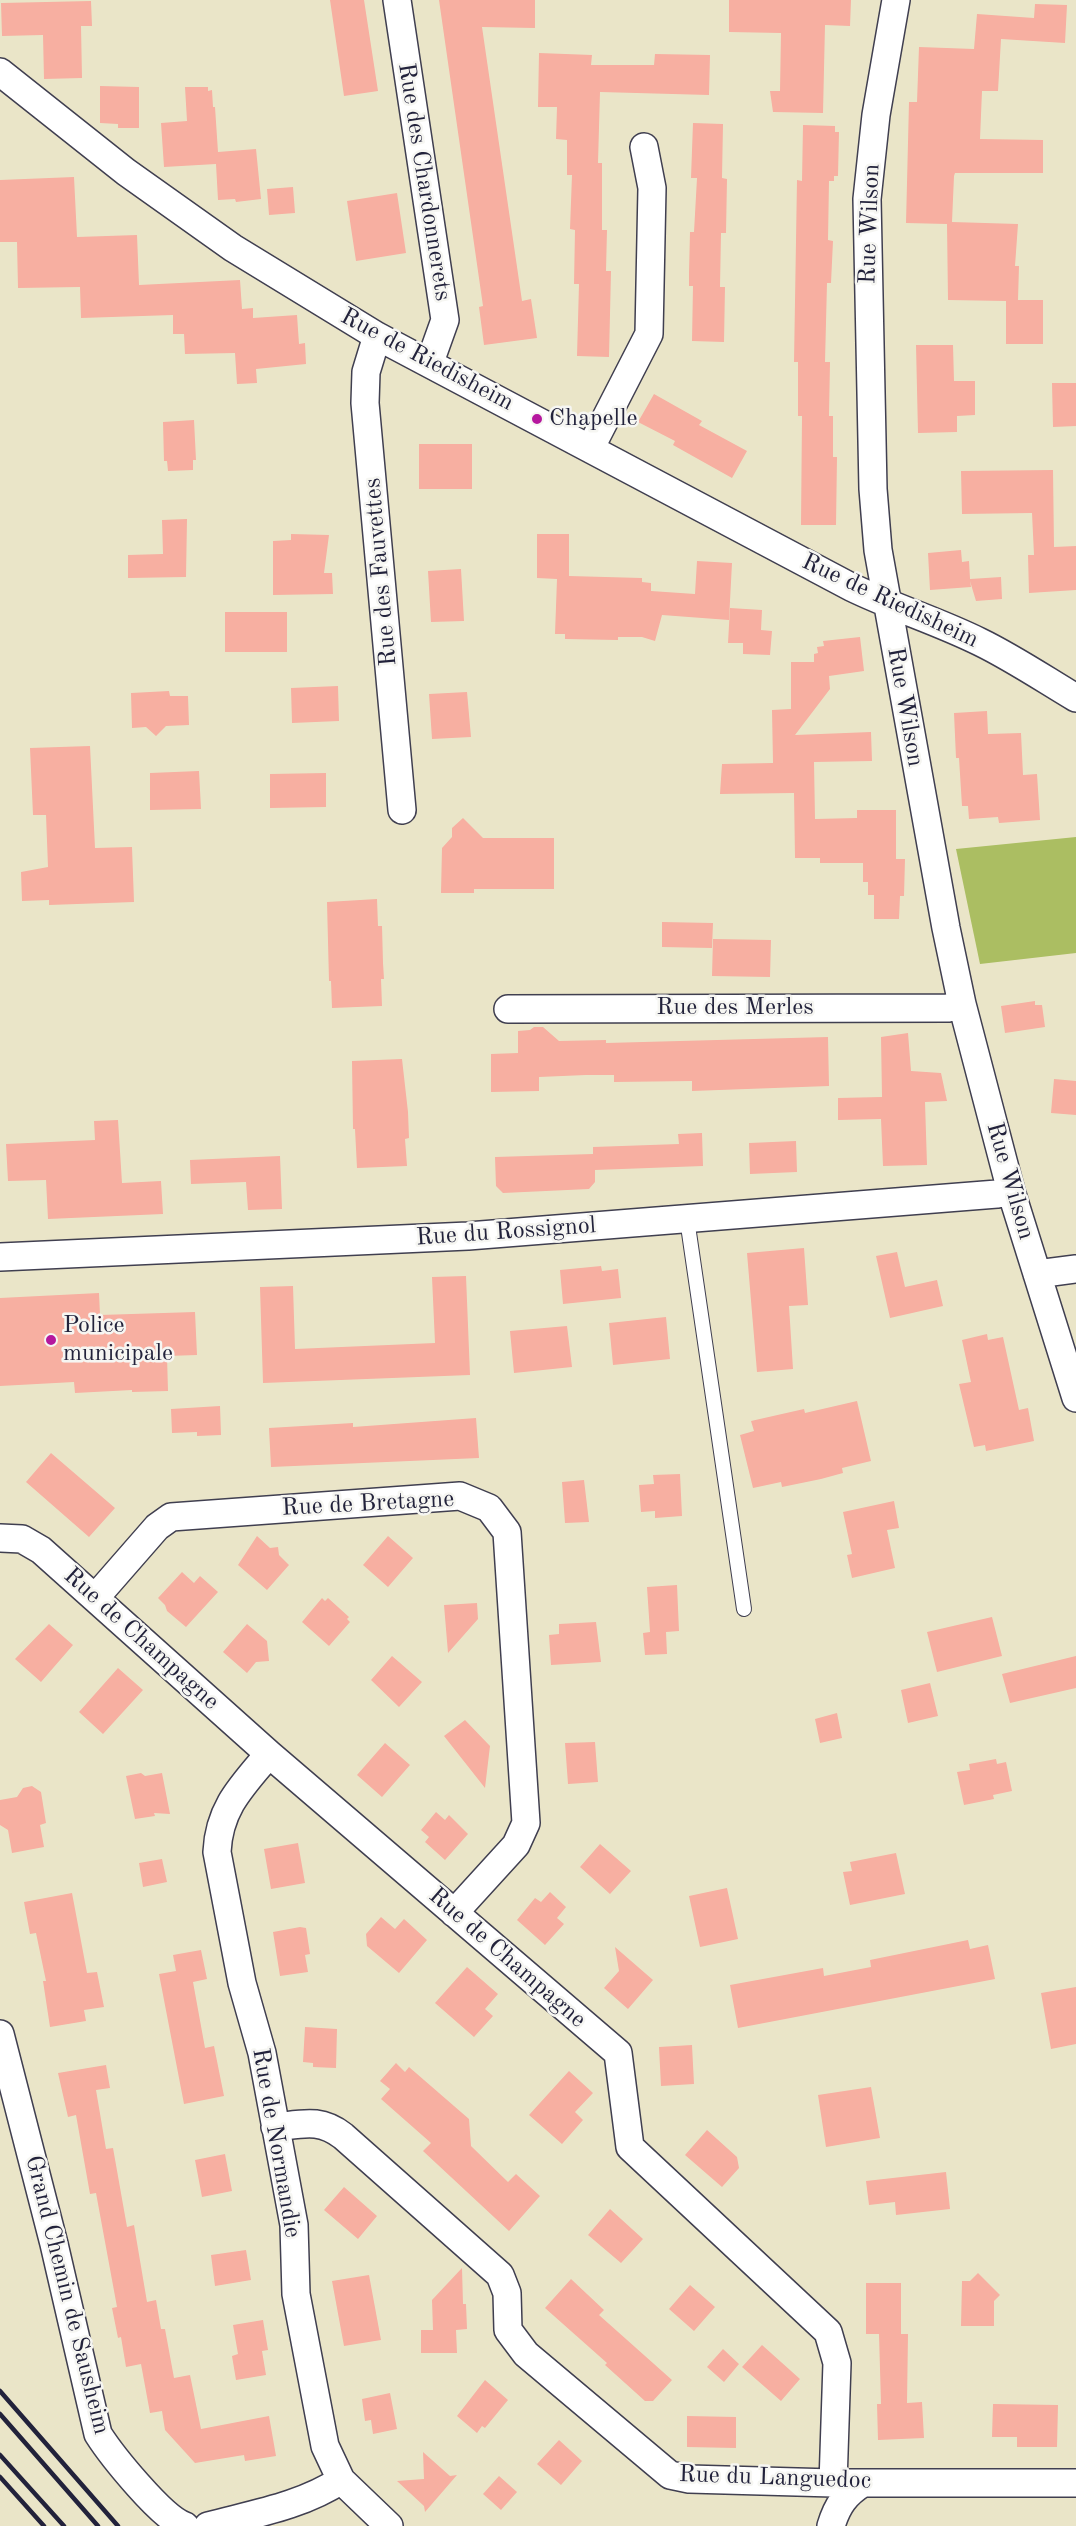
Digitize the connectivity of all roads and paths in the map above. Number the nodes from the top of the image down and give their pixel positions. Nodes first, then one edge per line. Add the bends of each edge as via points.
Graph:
1 (397, 0) edge
2 (896, 0) edge
3 (0, 72) edge
4 (644, 147) dead end
5 (376, 336) junction
6 (430, 362) junction
7 (591, 447) junction
8 (886, 604) junction
9 (1076, 698) edge
10 (402, 810) dead end
11 (962, 1004) junction
12 (508, 1009) dead end
13 (1011, 1191) junction
14 (687, 1219) junction
15 (0, 1257) edge
16 (1076, 1269) edge
17 (1036, 1274) junction
18 (1076, 1398) edge
19 (0, 1538) edge
20 (95, 1598) junction
21 (744, 1609) dead end
22 (269, 1754) junction
23 (454, 1913) junction
24 (0, 2034) edge
25 (275, 2127) junction
26 (341, 2480) junction
27 (833, 2483) junction
28 (863, 2483) junction
29 (1076, 2483) edge
30 (185, 2526) edge
31 (208, 2526) edge
32 (389, 2526) edge
33 (831, 2526) edge

1 - 6 street, Rue des Chardonnerets via 445,320
2 - 8 street, Rue Wilson via 876,115 867,199 873,489
3 - 5 street, Rue de Riedisheim via 126,172 233,248
4 - 7 street via 652,188 649,334
5 - 6 street, Rue de Riedisheim
5 - 10 street, Rue des Fauvettes via 366,372 365,403
6 - 7 street, Rue de Riedisheim
7 - 8 street, Rue de Riedisheim
8 - 9 street, Rue de Riedisheim via 980,642
8 - 11 street, Rue Wilson
11 - 12 street, Rue des Merles via 948,1008
11 - 13 street, Rue Wilson
13 - 14 street, Rue du Rossignol
13 - 17 street, Rue Wilson
14 - 15 street, Rue du Rossignol via 468,1236
14 - 21 lane
16 - 17 street
17 - 18 street, Rue Wilson
19 - 20 street, Rue de Champagne via 22,1539 35,1546
20 - 22 street, Rue de Champagne
20 - 23 street, Rue de Bretagne via 171,1516 460,1496 489,1509 507,1532 526,1823 516,1845
22 - 23 street, Rue de Champagne
22 - 25 street, Rue de Normandie via 228,1806 219,1828 217,1852
23 - 27 street, Rue de Champagne via 618,2053 630,2147 828,2332 837,2363
24 - 30 street, Grand Chemin de Sausheim via 98,2434 165,2513
25 - 26 street, Rue de Normandie via 294,2225 297,2294 319,2418 325,2446
25 - 27 street, Rue du Languedoc via 325,2124 352,2143 500,2275 507,2293 508,2330 526,2354 670,2475 689,2479
26 - 31 street via 304,2499
26 - 32 street, Rue de Normandie
27 - 28 street, Rue du Languedoc
28 - 29 street, Rue du Languedoc
28 - 33 street via 840,2502

